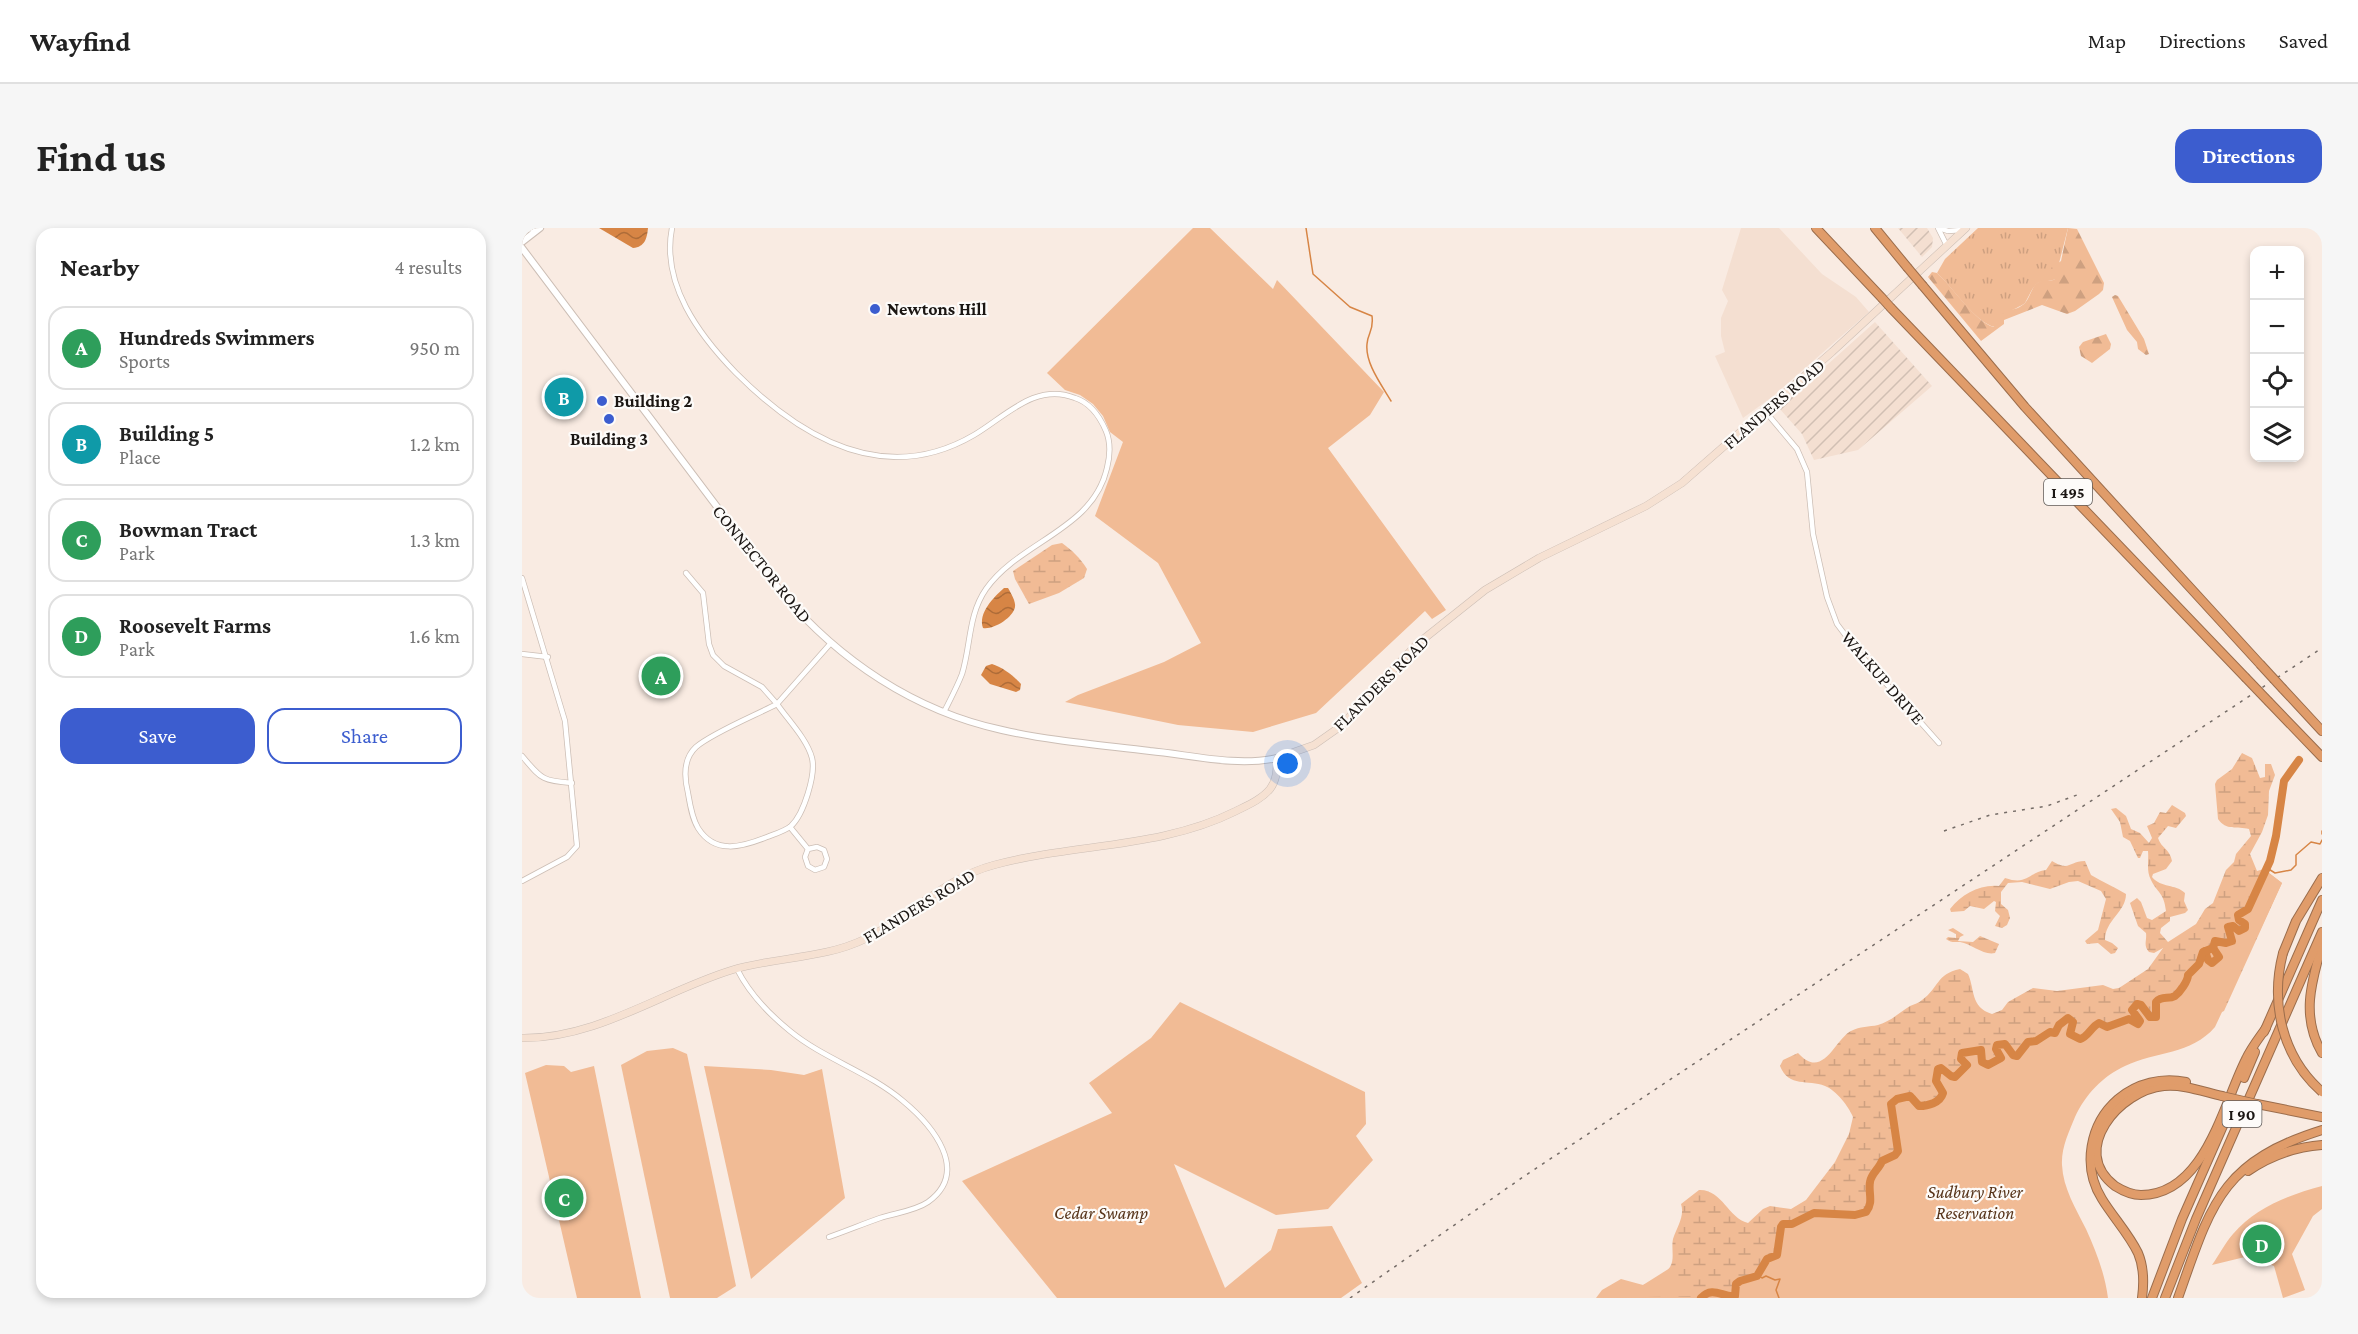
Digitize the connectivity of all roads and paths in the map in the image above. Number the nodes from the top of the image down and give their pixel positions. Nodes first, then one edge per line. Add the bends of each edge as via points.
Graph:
1 (532, 228) edge
2 (540, 228) edge
3 (672, 228) edge
4 (1815, 228) edge
5 (1875, 228) edge
6 (1939, 228) edge
7 (1966, 229) edge
8 (522, 230) edge
9 (522, 242) edge
10 (1947, 246) junction
11 (522, 248) edge
12 (1765, 411) junction
13 (686, 573) dead end
14 (522, 578) edge
15 (830, 644) junction
16 (522, 654) edge
17 (548, 657) junction
18 (777, 704) junction
19 (944, 712) junction
20 (2322, 730) edge
21 (1939, 743) dead end
22 (522, 756) edge
23 (2321, 756) edge
24 (1277, 758) junction
25 (572, 783) junction
26 (790, 826) junction
27 (808, 849) junction
28 (523, 878) edge
29 (2322, 878) edge
30 (2322, 900) edge
31 (2322, 932) edge
32 (2322, 945) edge
33 (737, 969) junction
34 (2266, 1028) junction
35 (522, 1038) edge
36 (2322, 1053) edge
37 (2322, 1092) edge
38 (2223, 1094) junction
39 (2258, 1102) junction
40 (2322, 1110) edge
41 (2322, 1117) edge
42 (2322, 1130) edge
43 (2322, 1145) edge
44 (829, 1237) dead end
45 (2200, 1239) junction
46 (2142, 1298) edge
47 (2152, 1298) edge
48 (2166, 1298) edge
49 (2178, 1298) edge

1 - 8 street
2 - 9 street
3 - 19 street via 669,248 676,282 704,336 761,398 797,424 830,441 875,456 925,455 975,434 1035,396 1053,393 1080,399 1099,418 1108,436 1110,455 1100,489 1076,518 1005,568 987,588 971,621 962,673
4 - 23 highway, I 495, bridge
5 - 20 highway, I 495, bridge via 2025,407
6 - 7 street via 1954,232
6 - 10 street
7 - 10 main road, FLANDERS ROAD
10 - 12 main road, FLANDERS ROAD
11 - 15 street, CONNECTOR ROAD via 776,585
12 - 21 street, WALKUP DRIVE via 1797,448 1807,472 1813,534 1837,624
12 - 24 main road, FLANDERS ROAD via 1668,493 1533,561 1485,590 1416,645 1341,726 1314,745
13 - 18 street via 703,593 713,655 724,666 762,687
14 - 17 street
15 - 18 street
15 - 19 street, CONNECTOR ROAD via 878,679
16 - 17 street
17 - 25 street via 565,721
18 - 26 street via 807,747 813,764 802,811
18 - 26 street via 702,742 690,754 685,778 699,830 722,847 743,846
19 - 24 street, CONNECTOR ROAD via 986,726 1045,738 1245,762
22 - 25 street via 543,778
24 - 33 main road, FLANDERS ROAD via 1274,782 1268,792 1204,826 1160,838 991,865 954,880 853,945
25 - 28 street via 577,846 567,857
26 - 27 street
27 - 27 street via 807,866 815,870 824,867 824,850
29 - 37 highway, bridge via 2296,921 2283,953 2278,993 2282,1029 2297,1062
30 - 34 highway, I 90
31 - 48 highway, I 90 via 2196,1219
32 - 36 highway via 2308,1007
33 - 35 main road, FLANDERS ROAD via 587,1028
33 - 44 street via 748,989 790,1031 903,1101 936,1137 946,1156 946,1181 927,1203
34 - 38 highway via 2247,1057 2203,1155 2186,1176 2167,1189 2143,1195 2124,1191 2107,1177 2098,1157 2100,1137 2110,1116 2127,1100 2148,1089 2170,1086
34 - 47 highway, I 90
38 - 39 highway, bridge
38 - 46 highway via 2183,1081 2150,1082 2115,1102 2096,1129 2091,1153 2093,1177 2102,1199 2139,1256
39 - 40 highway
39 - 41 highway
42 - 45 highway via 2284,1143 2245,1168 2217,1201
43 - 45 highway via 2281,1154 2245,1174 2223,1197
45 - 49 highway

